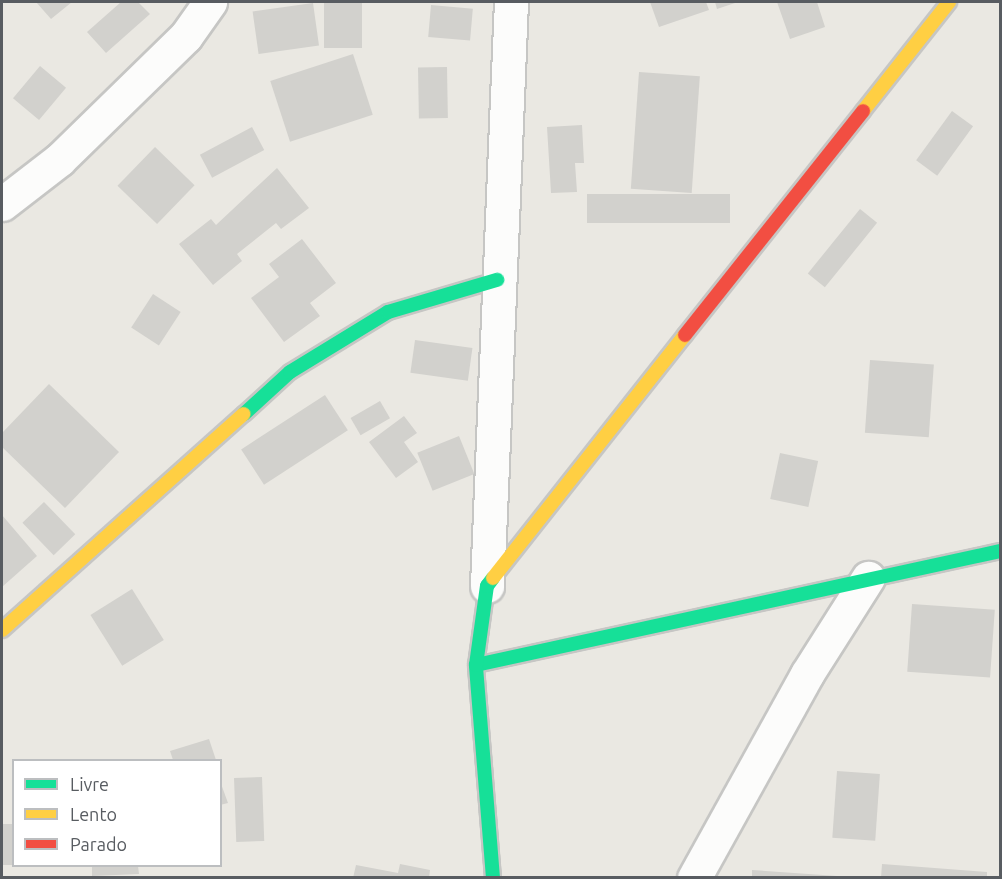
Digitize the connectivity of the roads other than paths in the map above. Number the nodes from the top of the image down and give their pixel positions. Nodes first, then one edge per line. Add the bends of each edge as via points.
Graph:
1 (210, 2) edge
2 (511, 2) edge
3 (949, 2) edge
4 (2, 204) edge
5 (497, 280) junction
6 (1000, 551) edge
7 (868, 578) junction
8 (487, 586) junction
9 (2, 630) edge
10 (476, 664) junction
11 (493, 878) edge
12 (694, 878) edge

1 - 4 street via 186,36 59,160
2 - 5 street
3 - 8 street
5 - 8 street
5 - 9 street via 388,312 290,372
6 - 7 street
7 - 10 street
7 - 12 street via 807,674
8 - 10 street
10 - 11 street

